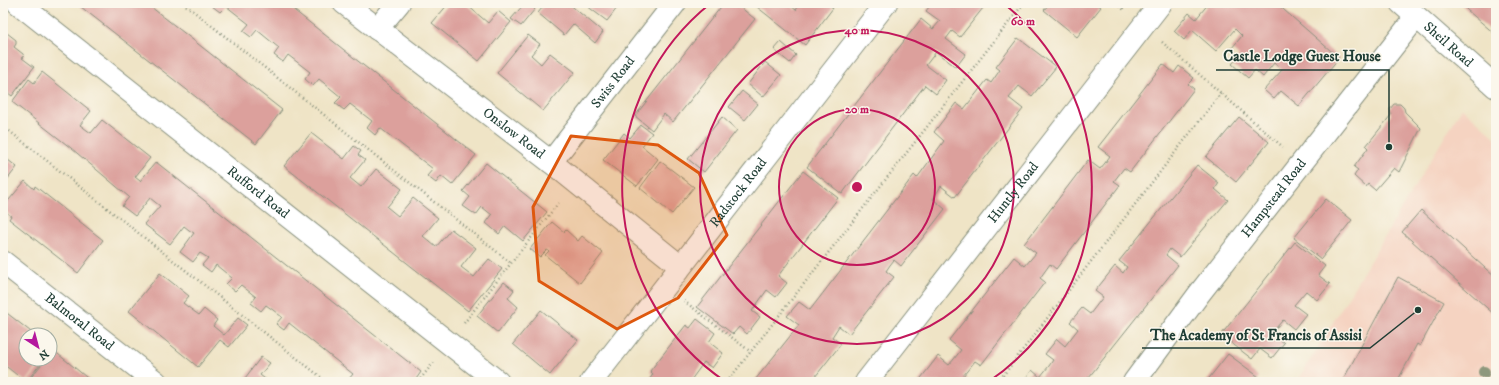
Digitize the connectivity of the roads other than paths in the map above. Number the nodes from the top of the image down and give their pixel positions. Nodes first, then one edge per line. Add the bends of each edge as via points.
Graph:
1 (18, 3) edge
2 (344, 3) edge
3 (399, 3) edge
4 (675, 3) edge
5 (886, 3) edge
6 (1161, 3) edge
7 (1409, 10) edge
8 (377, 30) junction
9 (1495, 84) edge
10 (551, 162) junction
11 (3, 262) edge
12 (680, 266) junction
13 (156, 382) edge
14 (498, 382) edge
15 (591, 382) edge
16 (866, 382) edge
17 (1134, 382) edge

1 - 14 street, Rufford Road
2 - 8 street, Onslow Road
3 - 8 street
4 - 10 street, Swiss Road
5 - 12 street, Radstock Road
6 - 16 street, Huntly Road
7 - 9 street, Sheil Road
7 - 17 street, Hampstead Road via 1302,163
8 - 10 street, Onslow Road
10 - 12 street, Onslow Road
11 - 13 street, Balmoral Road
12 - 15 street, Radstock Road

